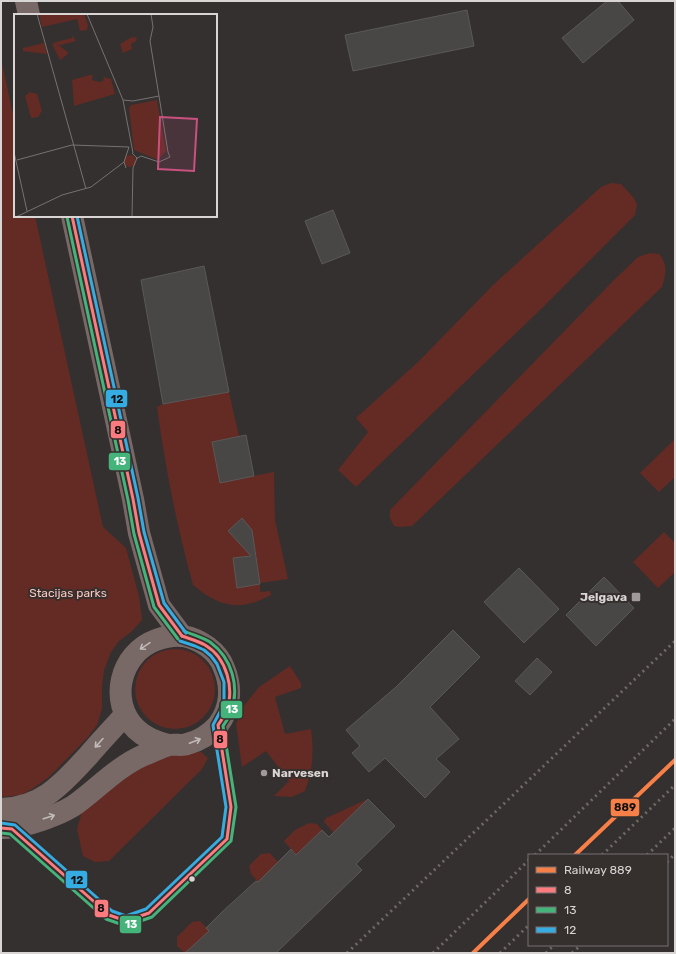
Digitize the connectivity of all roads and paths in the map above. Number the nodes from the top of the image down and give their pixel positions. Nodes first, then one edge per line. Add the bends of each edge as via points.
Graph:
1 (26, 1) edge
2 (29, 14) edge
3 (72, 217) edge
4 (182, 636) junction
5 (125, 715) junction
6 (168, 745) junction
7 (1, 809) edge
8 (1, 828) edge

1 - 2 street
3 - 4 street via 139,533 158,605
4 -> 5 street via 165,637 149,643 136,652 126,666 121,682 120,698
6 -> 4 street via 187,744 204,738 218,725 226,712 230,697 229,679 223,663 212,650 198,641
5 - 6 street via 136,730 151,740
5 -> 7 street via 62,785 24,806
8 -> 6 street via 12,828 57,814 79,803 115,772 137,758

